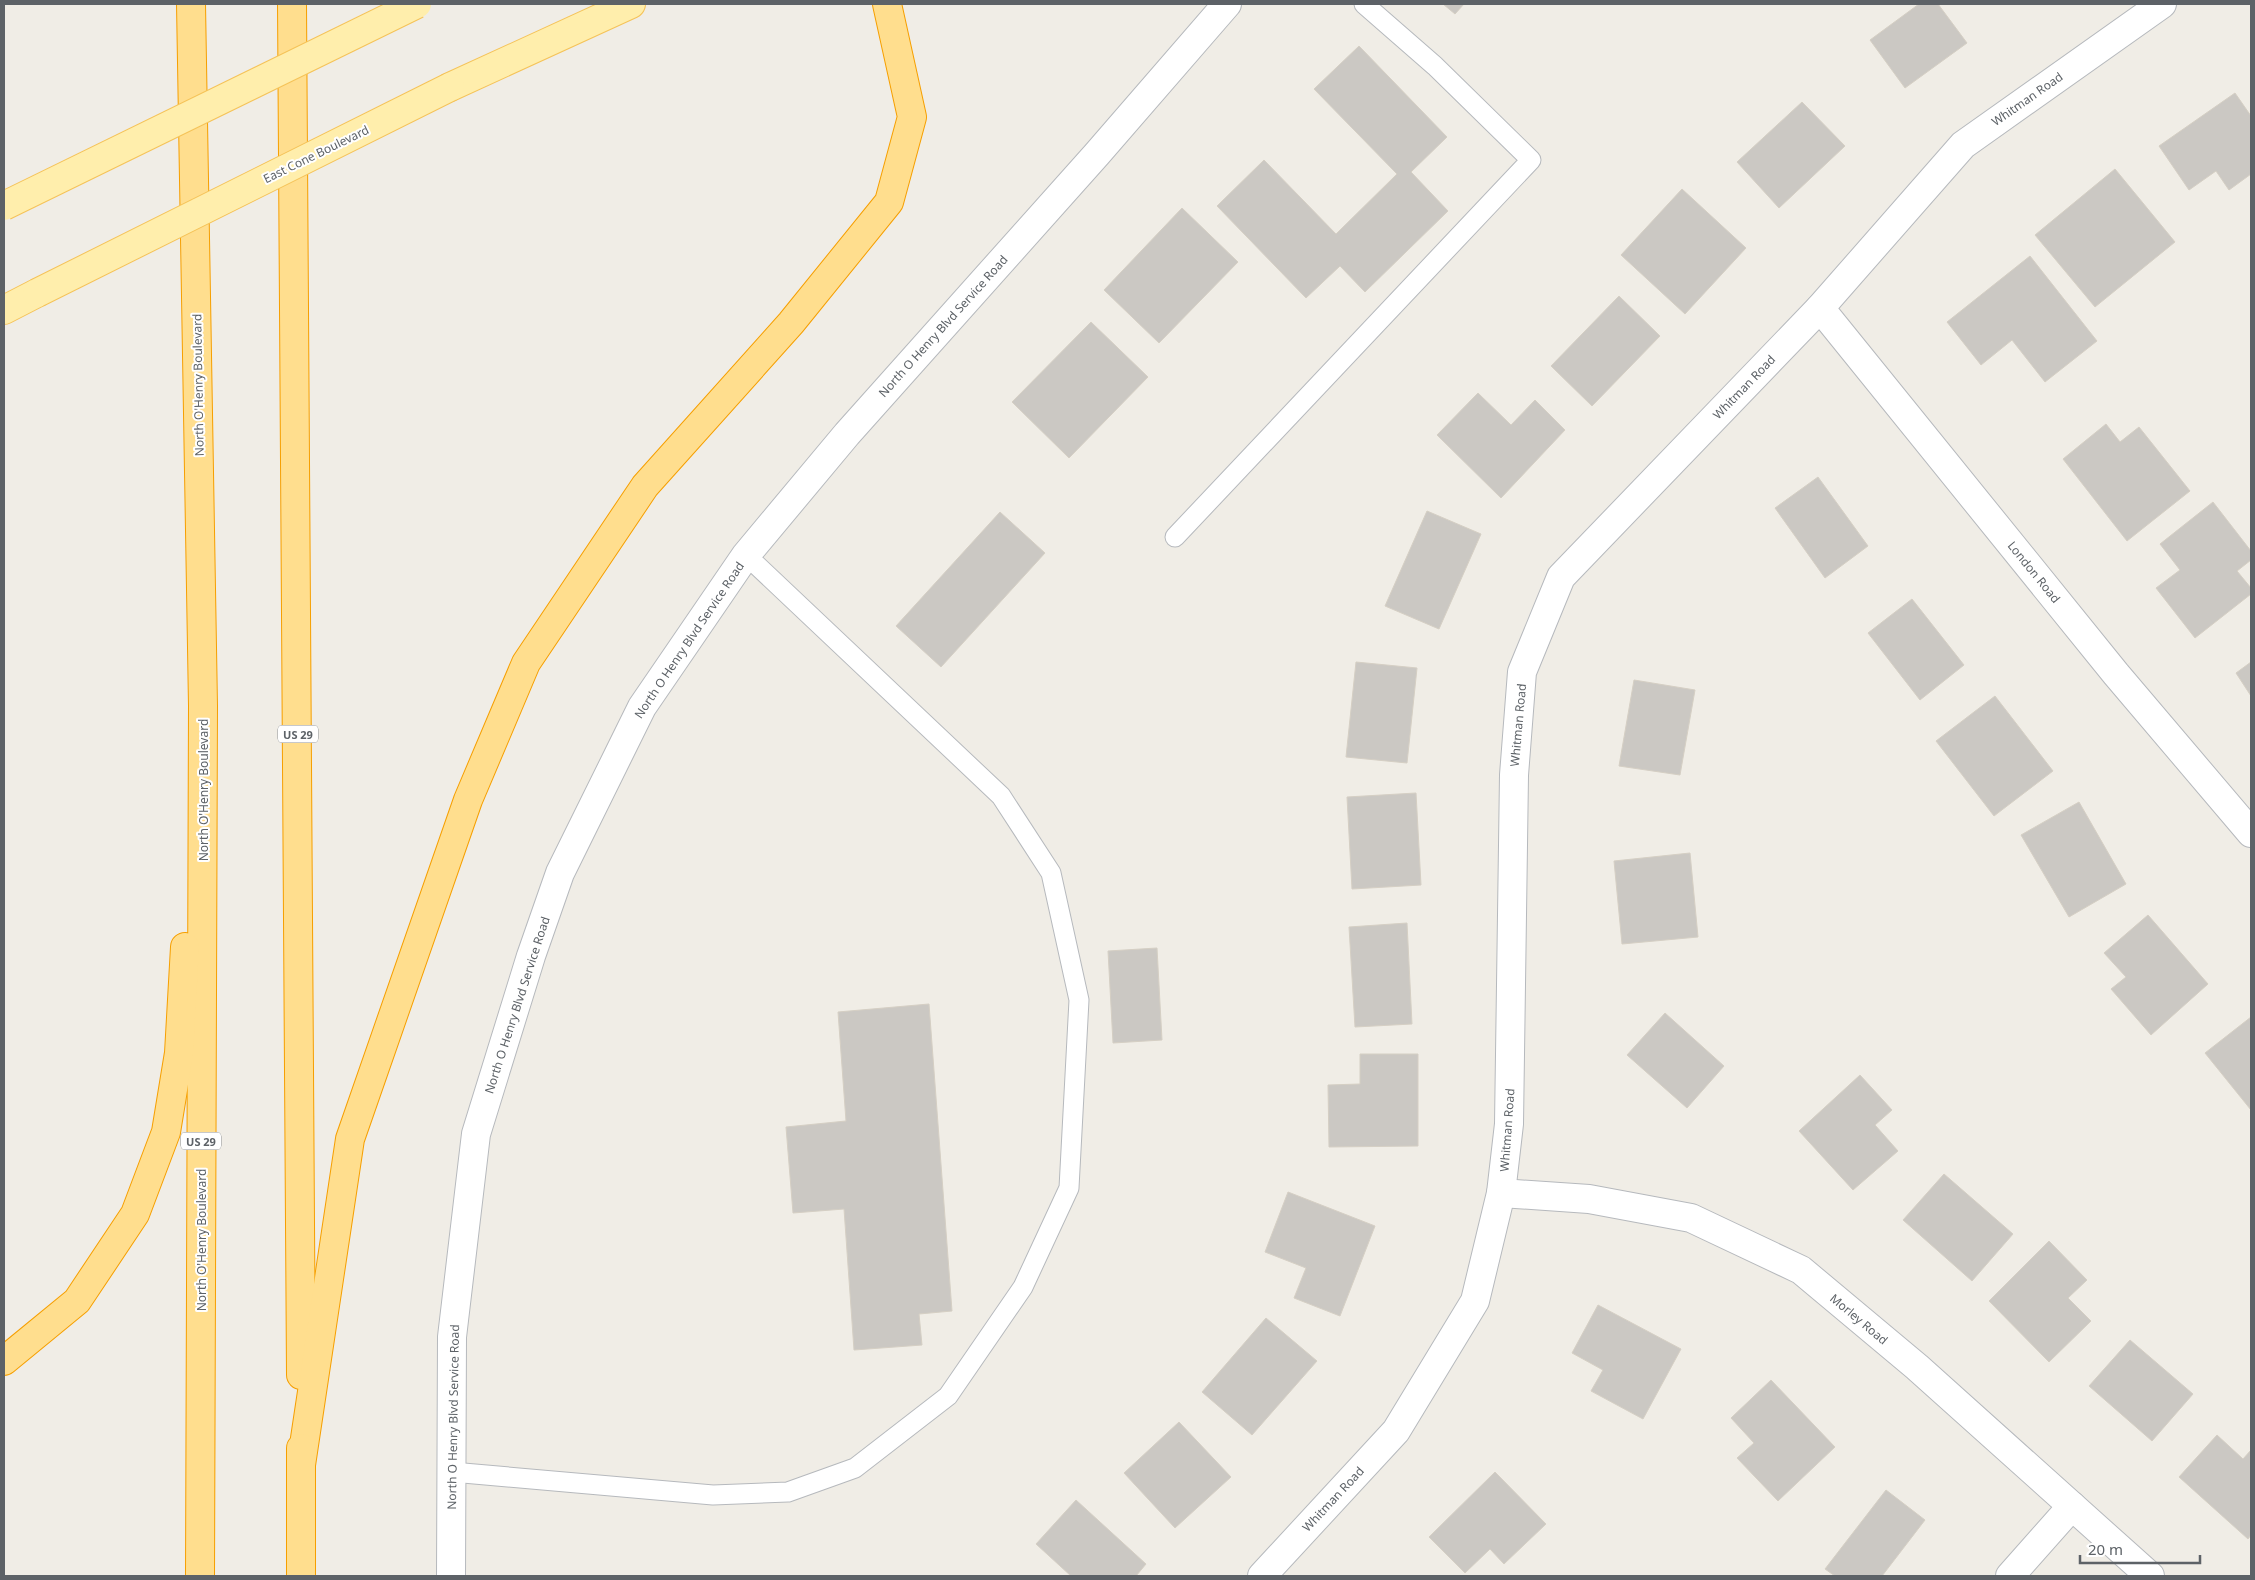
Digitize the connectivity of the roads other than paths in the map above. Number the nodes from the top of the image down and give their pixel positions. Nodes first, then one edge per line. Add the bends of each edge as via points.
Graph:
1 (191, 4) edge
2 (292, 4) edge
3 (417, 4) edge
4 (631, 4) edge
5 (887, 4) edge
6 (1227, 4) edge
7 (1364, 4) edge
8 (2162, 4) edge
9 (4, 206) edge
10 (1820, 308) junction
11 (4, 310) edge
12 (1175, 537) dead end
13 (746, 555) junction
14 (203, 706) junction
15 (2251, 833) edge
16 (1501, 1193) junction
17 (4, 1361) edge
18 (301, 1465) junction
19 (452, 1472) junction
20 (2072, 1506) junction
21 (200, 1576) edge
22 (301, 1576) edge
23 (451, 1576) edge
24 (1262, 1576) edge
25 (2010, 1576) edge
26 (2150, 1576) edge

1 - 14 highway, North O'Henry Boulevard / US 29
2 - 18 highway, US 29
3 - 9 main road, bridge
4 - 11 main road, East Cone Boulevard, bridge via 450,88
5 - 18 highway via 912,117 889,202 791,323 645,486 526,662 468,800 350,1139
6 - 13 street, North O Henry Blvd Service Road via 847,434
7 - 12 lane via 1435,66 1531,160
8 - 10 street, Whitman Road via 1963,145
10 - 15 street, London Road via 2116,674
10 - 16 street, Whitman Road via 1561,577 1522,672 1514,775 1509,1124
13 - 19 street, North O Henry Blvd Service Road via 642,707 560,873 531,956 476,1134 452,1337
13 - 19 lane via 1001,796 1051,873 1079,1000 1069,1188 1023,1287 948,1396 855,1468 788,1492 713,1494
14 - 17 highway via 179,1053 166,1132 135,1214 77,1301
14 - 21 highway, North O'Henry Boulevard / US 29
16 - 20 street, Morley Road via 1589,1198 1691,1218 1801,1270 1917,1367
16 - 24 street, Whitman Road via 1475,1301 1396,1431
18 - 22 highway, US 29
19 - 23 street, North O Henry Blvd Service Road
20 - 25 street
20 - 26 street, Morley Road

